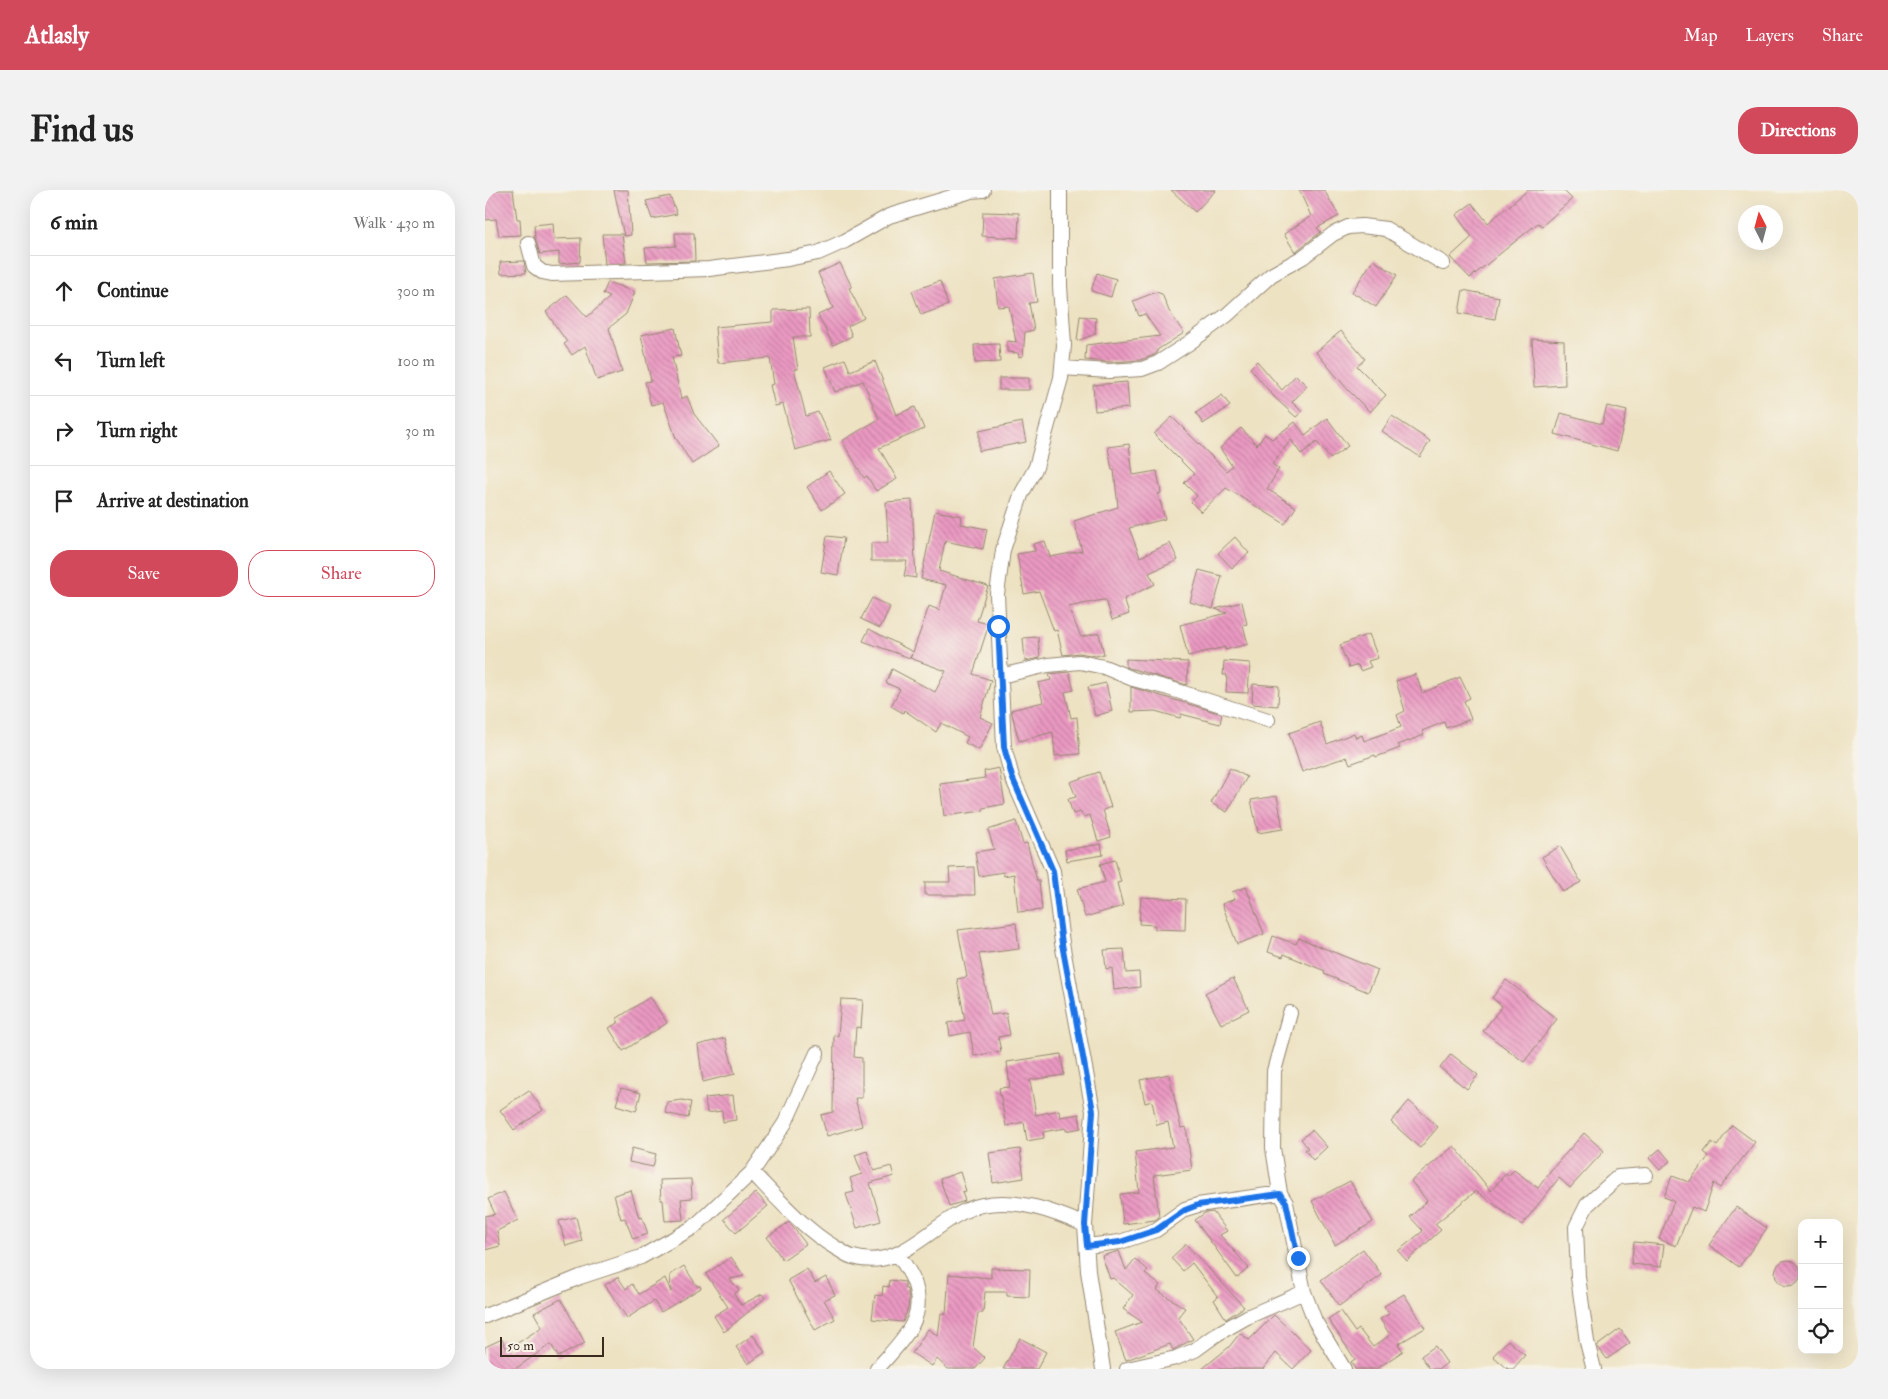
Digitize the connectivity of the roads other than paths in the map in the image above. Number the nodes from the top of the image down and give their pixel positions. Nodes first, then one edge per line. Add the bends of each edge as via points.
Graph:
1 (983, 190) edge
2 (1053, 190) edge
3 (1060, 190) edge
4 (528, 243) dead end
5 (1443, 264) dead end
6 (1062, 368) junction
7 (1000, 676) junction
8 (1268, 720) dead end
9 (1290, 1013) dead end
10 (817, 1053) dead end
11 (752, 1172) junction
12 (1645, 1176) dead end
13 (1280, 1194) junction
14 (1085, 1225) junction
15 (1087, 1246) junction
16 (898, 1254) junction
17 (1304, 1292) junction
18 (485, 1316) edge
19 (877, 1369) edge
20 (1103, 1369) edge
21 (1127, 1369) edge
22 (1344, 1369) edge
23 (1594, 1369) edge

1 - 4 street via 889,216 818,254 719,268 552,274 534,266
2 - 3 street
3 - 6 street
5 - 6 street via 1386,229 1348,226 1271,276 1227,315 1158,363 1142,369 1109,371
6 - 7 street via 1036,467 1021,495 1003,550 997,594
7 - 8 street via 1048,665 1080,662
7 - 14 street via 1004,747 1010,769 1053,871 1062,944 1093,1111
9 - 13 street via 1274,1071 1273,1148
10 - 11 street via 785,1123
11 - 16 street via 819,1238 852,1257 872,1260 892,1258
11 - 18 street via 694,1227 641,1257 580,1277
12 - 23 street via 1618,1177 1587,1205 1576,1227 1578,1277
13 - 15 street via 1198,1205 1156,1230 1120,1242
13 - 17 street via 1286,1202
14 - 15 street
14 - 16 street via 1036,1207 1004,1203 982,1205 958,1214
15 - 20 street
16 - 19 street via 915,1284 917,1316
17 - 21 street via 1224,1329 1195,1350 1176,1358
17 - 22 street via 1315,1321

